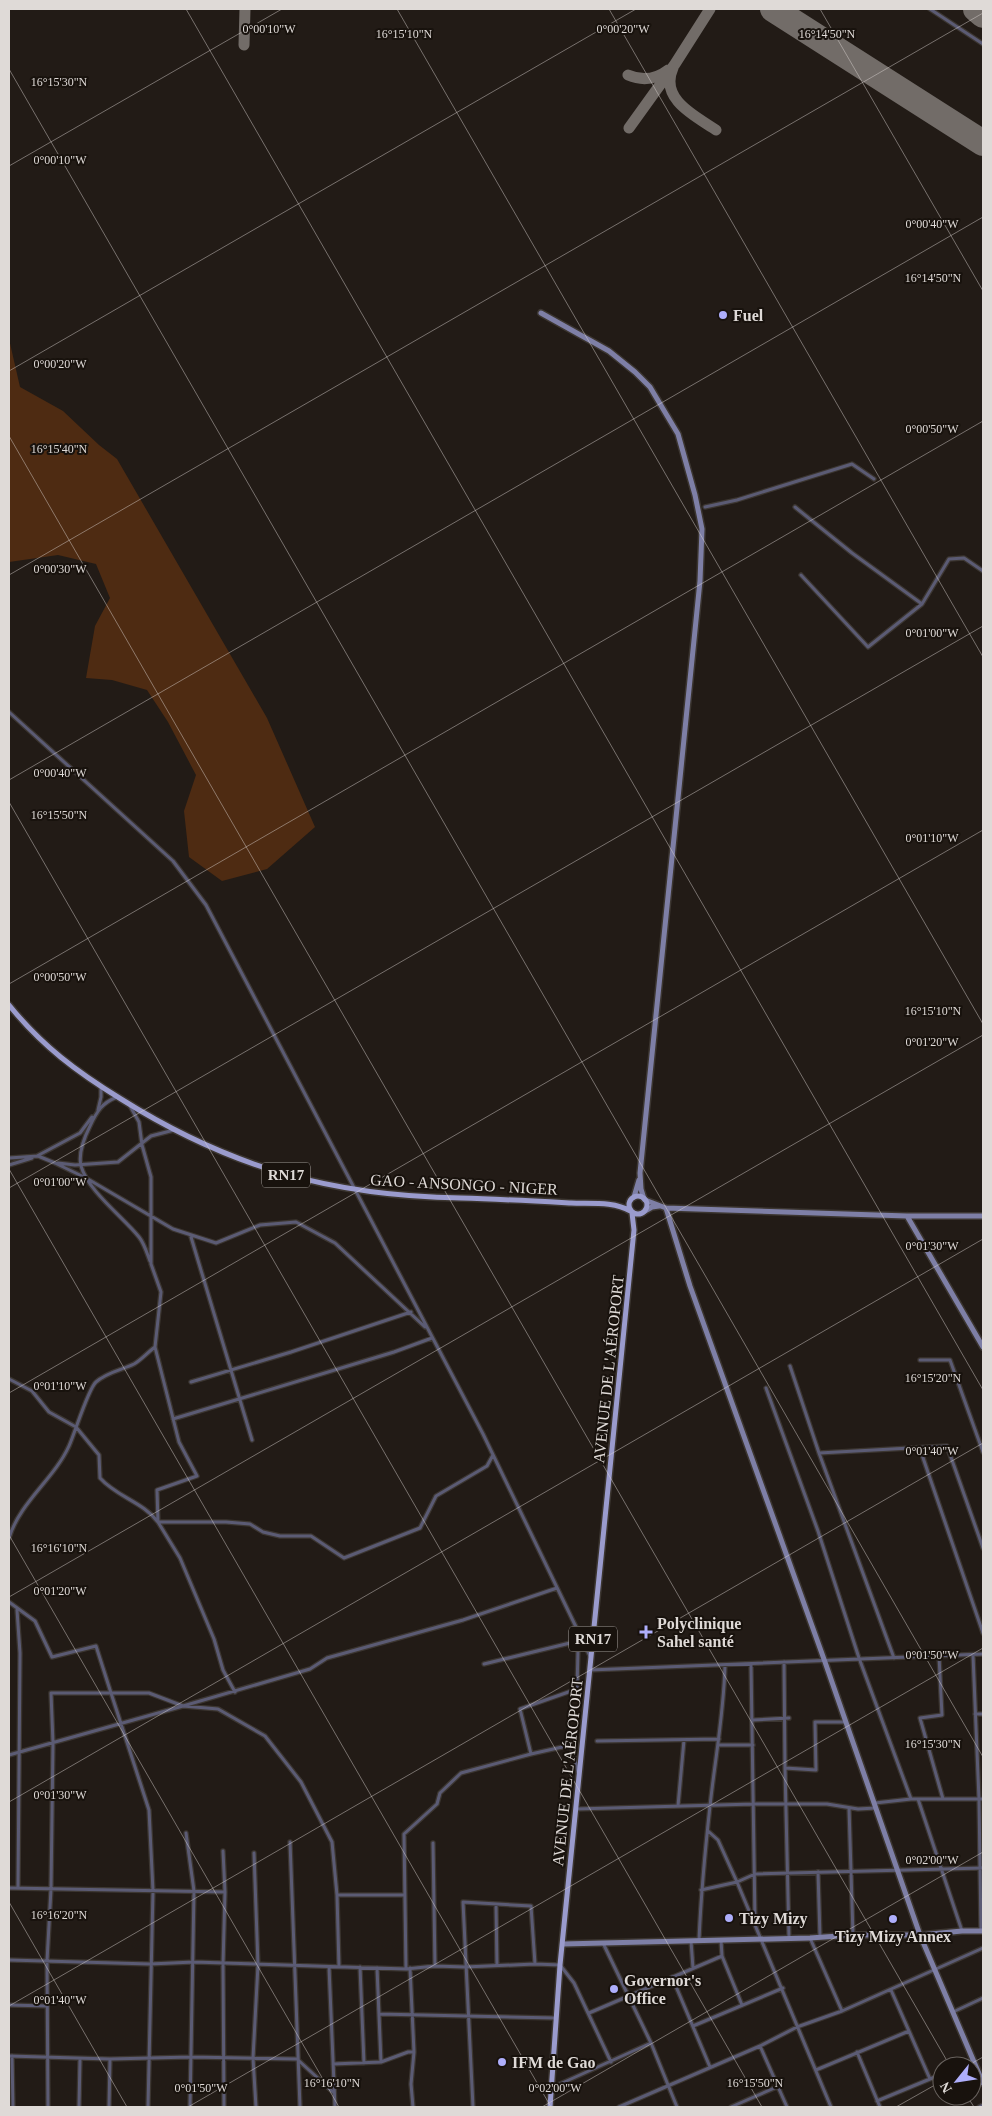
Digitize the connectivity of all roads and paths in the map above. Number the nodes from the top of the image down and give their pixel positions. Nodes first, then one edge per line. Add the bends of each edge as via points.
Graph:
1 (930, 9) edge
2 (983, 44) edge
3 (541, 313) dead end
4 (874, 479) dead end
5 (705, 506) dead end
6 (795, 507) dead end
7 (983, 571) edge
8 (801, 574) dead end
9 (922, 604) junction
10 (9, 712) edge
11 (9, 1005) edge
12 (101, 1086) junction
13 (117, 1097) junction
14 (129, 1104) junction
15 (98, 1110) junction
16 (175, 1130) junction
17 (142, 1145) junction
18 (38, 1156) junction
19 (9, 1158) edge
20 (55, 1163) junction
21 (9, 1165) edge
22 (81, 1165) junction
23 (640, 1177) junction
24 (86, 1178) junction
25 (357, 1191) junction
26 (632, 1198) junction
27 (645, 1199) junction
28 (612, 1205) junction
29 (664, 1207) junction
30 (631, 1212) junction
31 (644, 1212) junction
32 (151, 1216) junction
33 (906, 1216) junction
34 (983, 1216) edge
35 (634, 1230) junction
36 (191, 1237) dead end
37 (151, 1264) junction
38 (411, 1312) junction
39 (428, 1330) junction
40 (432, 1338) junction
41 (155, 1347) junction
42 (983, 1347) edge
43 (920, 1360) dead end
44 (790, 1366) dead end
45 (231, 1370) junction
46 (9, 1379) edge
47 (191, 1382) dead end
48 (766, 1388) dead end
49 (239, 1399) junction
50 (174, 1419) junction
51 (76, 1427) junction
52 (252, 1440) dead end
53 (920, 1448) junction
54 (983, 1452) edge
55 (819, 1453) junction
56 (493, 1455) junction
57 (158, 1522) junction
58 (9, 1538) edge
59 (983, 1548) edge
60 (557, 1588) junction
61 (9, 1602) edge
62 (17, 1609) junction
63 (983, 1634) edge
64 (584, 1644) junction
65 (983, 1654) edge
66 (973, 1655) junction
67 (939, 1656) junction
68 (859, 1658) junction
69 (894, 1658) junction
70 (591, 1659) junction
71 (784, 1662) junction
72 (826, 1662) junction
73 (484, 1664) dead end
74 (751, 1664) junction
75 (725, 1665) junction
76 (590, 1670) junction
77 (235, 1692) junction
78 (110, 1694) junction
79 (183, 1706) junction
80 (975, 1714) junction
81 (983, 1714) edge
82 (787, 1718) junction
83 (753, 1720) junction
84 (120, 1722) junction
85 (846, 1722) junction
86 (719, 1739) junction
87 (684, 1740) junction
88 (596, 1741) dead end
89 (53, 1743) junction
90 (719, 1745) junction
91 (753, 1745) junction
92 (19, 1752) junction
93 (9, 1754) edge
94 (531, 1754) junction
95 (785, 1768) junction
96 (579, 1777) junction
97 (910, 1799) junction
98 (918, 1799) junction
99 (943, 1799) junction
100 (981, 1799) edge
101 (754, 1804) junction
102 (785, 1804) junction
103 (710, 1805) junction
104 (875, 1805) junction
105 (678, 1806) junction
106 (849, 1808) junction
107 (576, 1809) junction
108 (708, 1831) junction
109 (186, 1833) dead end
110 (290, 1842) dead end
111 (433, 1843) dead end
112 (223, 1852) dead end
113 (254, 1853) dead end
114 (982, 1868) edge
115 (941, 1869) junction
116 (852, 1871) junction
117 (898, 1871) junction
118 (818, 1872) junction
119 (787, 1873) junction
120 (755, 1874) junction
121 (737, 1882) junction
122 (9, 1888) edge
123 (18, 1888) junction
124 (51, 1889) junction
125 (701, 1890) junction
126 (153, 1891) junction
127 (194, 1891) junction
128 (225, 1892) junction
129 (337, 1895) junction
130 (404, 1895) junction
131 (496, 1904) junction
132 (754, 1923) junction
133 (962, 1930) junction
134 (982, 1931) edge
135 (853, 1935) junction
136 (920, 1935) junction
137 (810, 1938) junction
138 (820, 1938) junction
139 (762, 1939) junction
140 (789, 1939) junction
141 (721, 1940) junction
142 (691, 1941) junction
143 (699, 1941) junction
144 (603, 1943) junction
145 (563, 1944) junction
146 (983, 1948) edge
147 (722, 1956) junction
148 (9, 1960) edge
149 (47, 1961) junction
150 (194, 1962) junction
151 (150, 1964) junction
152 (223, 1964) junction
153 (535, 1964) junction
154 (258, 1965) junction
155 (497, 1965) junction
156 (560, 1965) junction
157 (296, 1966) junction
158 (435, 1966) junction
159 (329, 1967) junction
160 (339, 1967) junction
161 (360, 1968) junction
162 (377, 1968) junction
163 (465, 1968) junction
164 (693, 1968) junction
165 (408, 1969) junction
166 (935, 1971) junction
167 (672, 1977) junction
168 (783, 1988) junction
169 (891, 1990) junction
170 (629, 1995) junction
171 (983, 1998) edge
172 (9, 2005) edge
173 (742, 2005) junction
174 (47, 2006) junction
175 (842, 2011) junction
176 (953, 2012) junction
177 (589, 2013) junction
178 (379, 2014) junction
179 (412, 2014) junction
180 (469, 2017) junction
181 (556, 2018) junction
182 (693, 2026) junction
183 (796, 2027) junction
184 (909, 2031) junction
185 (651, 2043) junction
186 (760, 2046) junction
187 (414, 2052) junction
188 (857, 2052) junction
189 (10, 2056) edge
190 (972, 2056) edge
191 (47, 2058) junction
192 (150, 2058) junction
193 (191, 2058) junction
194 (222, 2058) junction
195 (253, 2058) junction
196 (80, 2059) junction
197 (110, 2059) junction
198 (298, 2059) junction
199 (381, 2062) junction
200 (611, 2062) junction
201 (364, 2063) junction
202 (333, 2064) junction
203 (710, 2067) junction
204 (816, 2070) junction
205 (930, 2079) joint
206 (670, 2085) junction
207 (778, 2086) junction
208 (550, 2089) junction
209 (334, 2093) junction
210 (877, 2101) junction
211 (983, 2105) edge
212 (628, 2106) edge
213 (13, 2107) edge
214 (48, 2107) edge
215 (79, 2107) edge
216 (109, 2107) edge
217 (148, 2107) edge
218 (190, 2107) edge
219 (224, 2107) edge
220 (256, 2107) edge
221 (300, 2107) edge
222 (335, 2107) edge
223 (413, 2107) edge
224 (473, 2107) edge
225 (550, 2107) edge
226 (620, 2107) edge
227 (677, 2107) edge
228 (731, 2107) edge
229 (787, 2107) edge
230 (831, 2107) edge
231 (880, 2107) edge
232 (979, 2107) edge

1 - 2 street
3 - 23 street via 609,351 650,387 678,434 702,529 699,590
4 - 5 street via 852,464 737,500
6 - 9 street
7 - 9 street via 964,558 949,559
8 - 9 street via 868,648
10 - 25 street via 173,861 206,905
11 - 12 main road, GAO - ANSONGO - NIGER / RN17 via 23,1024 64,1061
12 - 13 main road, GAO - ANSONGO - NIGER / RN17
12 - 15 street
13 - 14 main road, GAO - ANSONGO - NIGER / RN17
13 - 15 street via 106,1101
14 - 16 main road, GAO - ANSONGO - NIGER / RN17
14 - 17 street via 139,1122
15 - 18 street via 80,1133
15 - 22 street via 83,1141
16 - 17 street via 151,1136
16 - 25 main road, GAO - ANSONGO - NIGER / RN17 via 261,1168
17 - 22 street via 118,1162
17 - 32 street via 151,1176
18 - 19 street
18 - 20 street
18 - 21 street
20 - 22 street
20 - 24 street
22 - 24 street
23 - 26 street
23 - 27 street
24 - 32 street
24 - 37 street via 140,1238
25 - 28 main road, GAO - ANSONGO - NIGER / RN17 via 414,1198
25 - 39 street
26 - 27 main road via 639,1196
26 - 28 main road, RN17
26 - 30 main road via 628,1205
27 - 29 street
27 - 31 main road
28 - 30 main road, RN17
29 - 31 street via 652,1207
29 - 33 street
29 - 72 street
30 - 31 main road
30 - 35 main road, RN17
31 - 35 main road, RN17
32 - 37 street
32 - 38 street via 173,1229 216,1243 260,1225 296,1222 335,1243
33 - 34 street
33 - 42 street
35 - 70 main road, AVENUE DE L'AÉROPORT / RN17
36 - 45 street
37 - 41 street via 161,1292
38 - 39 street
38 - 45 street
39 - 40 street
40 - 49 street
40 - 56 street
41 - 50 street
41 - 51 street via 135,1363 94,1383
43 - 54 street via 950,1360
44 - 55 street
45 - 47 street
45 - 49 street
46 - 51 street via 32,1391 48,1412
48 - 68 street via 818,1531
49 - 50 street
49 - 52 street
50 - 57 street via 180,1442 197,1476 157,1490
51 - 57 street via 99,1455 100,1478 110,1489 150,1512
51 - 58 street via 69,1447 46,1482 33,1493
53 - 55 street
53 - 59 street via 947,1446
53 - 63 street
55 - 69 street
56 - 57 street via 487,1466 436,1496 420,1528 344,1558 311,1536 280,1536 250,1524
56 - 60 street
57 - 77 street via 180,1558 223,1670
60 - 64 street
60 - 77 street via 463,1620 326,1658 310,1669
61 - 62 street
62 - 78 street via 35,1621 52,1656 96,1646
62 - 92 street
64 - 70 street
64 - 73 street via 570,1643
64 - 94 street via 578,1650 577,1689 520,1708
65 - 66 street
66 - 67 street
66 - 80 street
67 - 69 street
67 - 99 street via 942,1715 920,1718
68 - 69 street
68 - 72 street
68 - 97 street
70 - 76 main road, AVENUE DE L'AÉROPORT / RN17
71 - 72 street
71 - 74 street
71 - 82 street
72 - 85 street
74 - 75 street
74 - 83 street
75 - 76 street
75 - 86 street
76 - 96 main road, AVENUE DE L'AÉROPORT / RN17
77 - 79 street
78 - 79 street via 149,1693
78 - 84 street
78 - 89 street via 51,1693
79 - 84 street
79 - 129 street via 218,1710 264,1736 301,1782 332,1842
80 - 81 street
80 - 100 street
82 - 83 street
82 - 95 street
83 - 91 street
84 - 89 street
84 - 126 street via 149,1810
85 - 95 street via 815,1722 816,1770
85 - 104 street
86 - 87 street
86 - 90 street
87 - 88 street
87 - 105 street
89 - 92 street
89 - 124 street
90 - 91 street
90 - 103 street
91 - 101 street
92 - 93 street
92 - 123 street
94 - 96 street via 571,1745
94 - 130 street via 461,1773 440,1793 437,1804 404,1834
95 - 102 street
96 - 107 main road, AVENUE DE L'AÉROPORT / RN17
97 - 98 street
97 - 104 street
98 - 99 street
98 - 115 street
99 - 100 street
100 - 114 street
101 - 102 street
101 - 103 street
101 - 120 street
102 - 106 street via 827,1804
102 - 119 street
103 - 105 street
103 - 108 street
104 - 106 street
104 - 117 street
105 - 107 street
106 - 116 street
107 - 145 main road, AVENUE DE L'AÉROPORT / RN17
108 - 121 street via 718,1840
108 - 125 street
109 - 127 street
110 - 157 street
111 - 158 street
112 - 128 street
113 - 154 street
114 - 115 street
114 - 134 street
115 - 117 street
115 - 133 street
116 - 117 street
116 - 118 street
116 - 135 street
117 - 136 street
118 - 119 street
118 - 138 street
119 - 120 street
119 - 140 street
120 - 121 street
120 - 132 street
121 - 125 street
121 - 132 street
122 - 123 street
123 - 124 street
124 - 126 street
124 - 149 street
125 - 143 street
126 - 127 street
126 - 151 street
127 - 128 street
127 - 150 street
128 - 152 street
129 - 130 street
129 - 160 street
130 - 165 street
131 - 153 street via 531,1906
131 - 155 street
131 - 163 street via 462,1902
132 - 139 street
133 - 134 street
133 - 136 street
135 - 136 street
135 - 138 street
136 - 166 street
137 - 138 street
137 - 140 street
137 - 175 street
139 - 140 street
139 - 141 street
139 - 168 street
141 - 143 street
141 - 147 street
142 - 143 street
142 - 144 street
142 - 164 street
144 - 145 street
144 - 170 street
145 - 156 main road, AVENUE DE L'AÉROPORT / RN17
146 - 166 street
147 - 164 street
147 - 173 street
148 - 149 street
149 - 151 street
149 - 174 street
150 - 151 street
150 - 152 street
150 - 193 street
151 - 192 street
152 - 154 street
152 - 194 street
153 - 155 street
153 - 156 street
154 - 157 street
154 - 195 street
155 - 163 street
156 - 177 street via 574,1983
156 - 181 main road, AVENUE DE L'AÉROPORT / RN17
157 - 159 street
157 - 198 street
158 - 163 street
158 - 165 street
159 - 160 street
159 - 202 street
160 - 161 street
161 - 162 street
161 - 201 street
162 - 165 street
162 - 178 street
163 - 180 street
164 - 167 street
165 - 179 street
166 - 169 street
166 - 176 street
167 - 170 street
167 - 182 street
168 - 173 street
168 - 183 street
169 - 175 street
169 - 184 street
170 - 177 street
170 - 185 street
171 - 176 street
172 - 174 street
173 - 182 street
174 - 191 street
175 - 183 street
176 - 190 street
177 - 200 street
178 - 179 street
178 - 199 street
179 - 180 street
179 - 187 street
180 - 181 street
180 - 224 street
181 - 208 main road, AVENUE DE L'AÉROPORT / RN17
182 - 203 street
183 - 186 street
183 - 204 street
184 - 188 street
184 - 205 street
185 - 200 street
185 - 206 street
186 - 203 street
186 - 207 street
187 - 199 street
187 - 223 street
188 - 204 street
188 - 210 street
189 - 191 street
189 - 213 street
191 - 196 street
191 - 214 street
192 - 193 street
192 - 197 street
192 - 217 street
193 - 194 street
193 - 218 street
194 - 195 street
194 - 219 street
195 - 198 street
195 - 220 street
196 - 197 street
196 - 215 street
197 - 216 street
198 - 209 street
198 - 221 street
199 - 201 street
200 - 208 street
201 - 202 street
202 - 209 street
203 - 206 street
204 - 230 street
205 - 210 street
206 - 212 street
206 - 227 street
207 - 228 street
207 - 229 street
208 - 225 main road, AVENUE DE L'AÉROPORT / RN17
209 - 222 street
210 - 231 street
211 - 232 street
212 - 226 street

